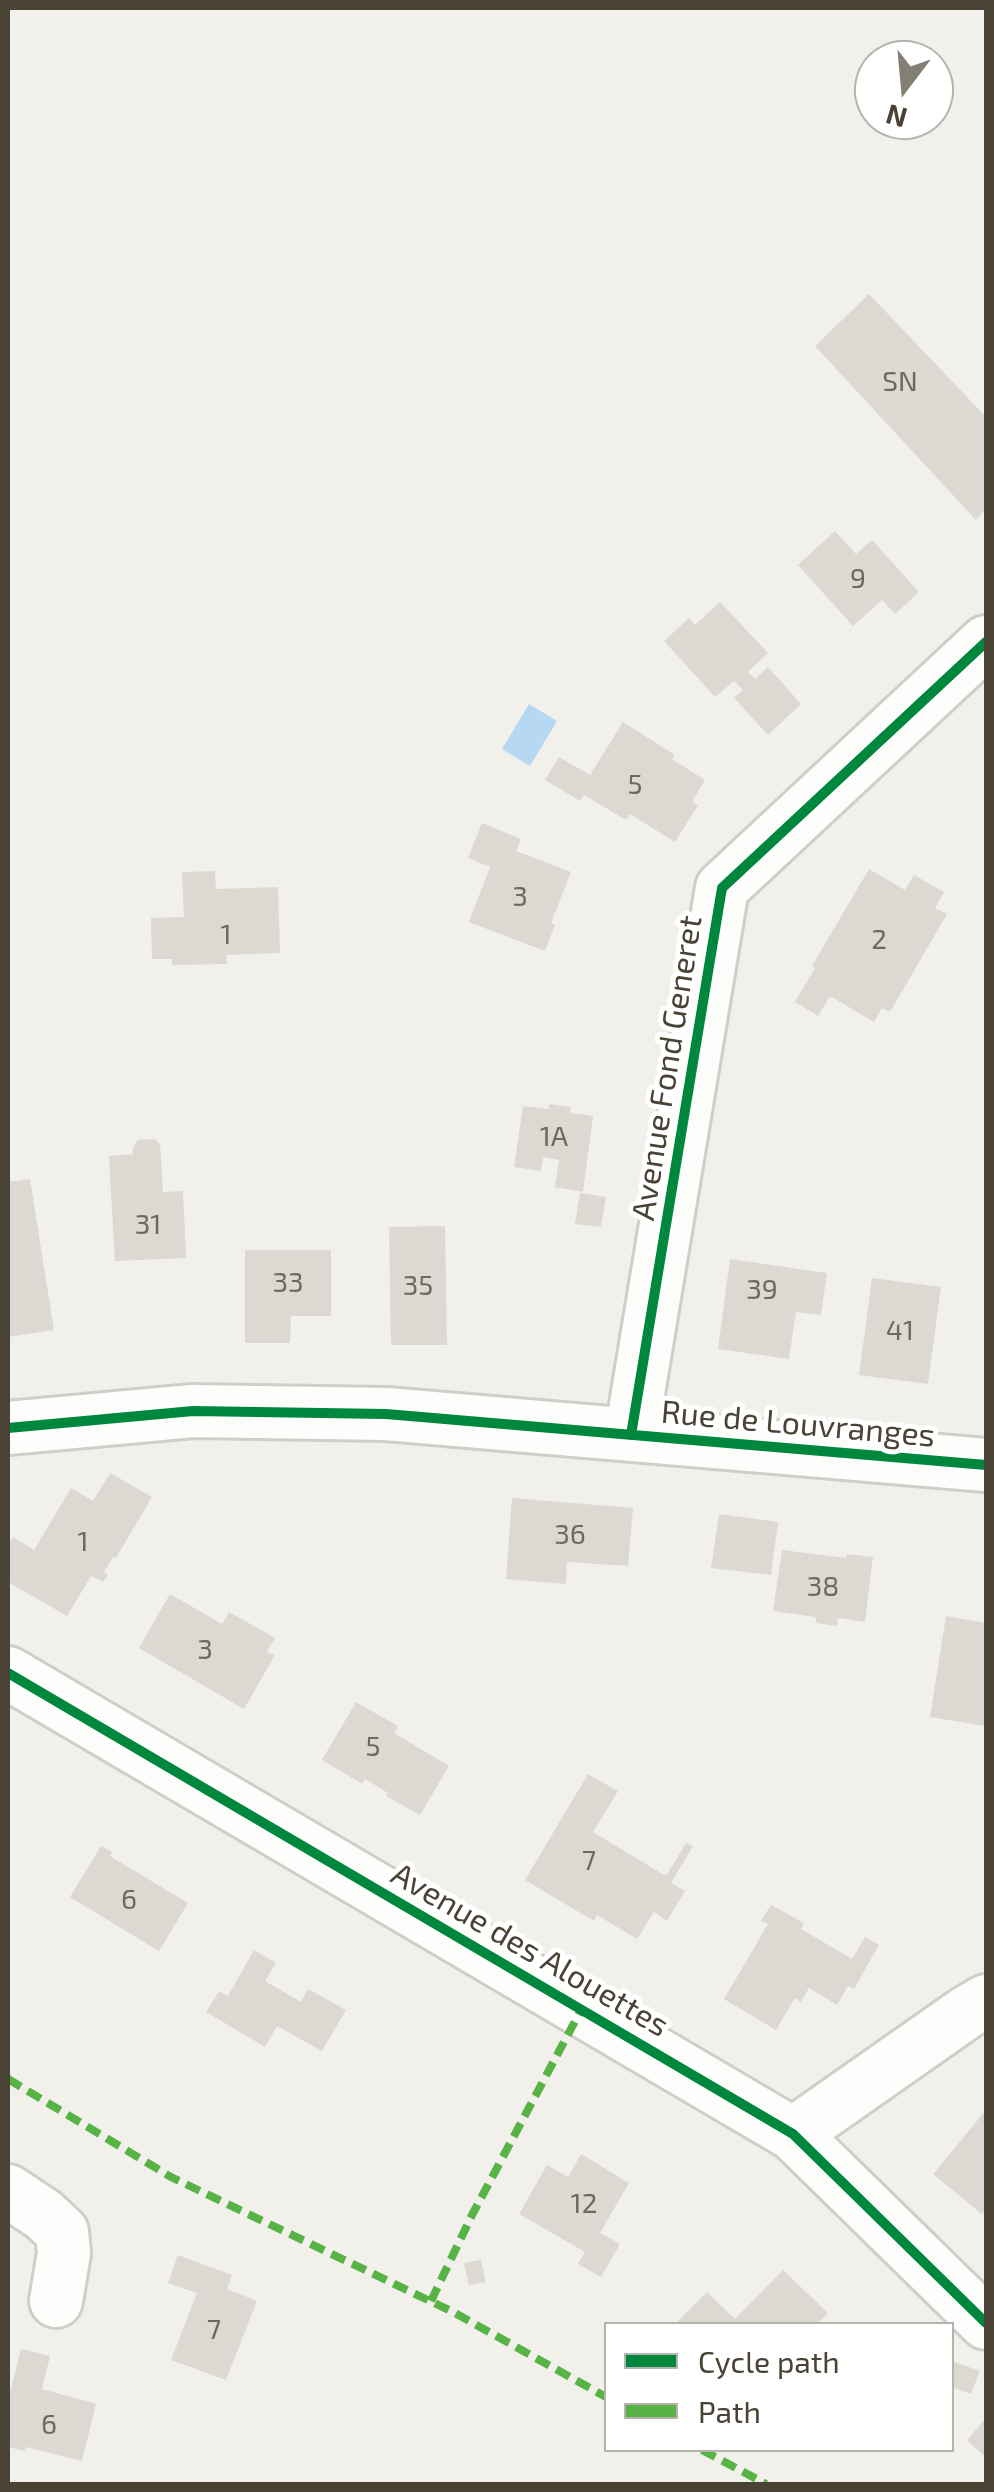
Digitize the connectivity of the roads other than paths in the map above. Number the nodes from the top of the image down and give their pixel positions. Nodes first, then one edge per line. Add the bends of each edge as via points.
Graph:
1 (986, 642) edge
2 (8, 1428) edge
3 (631, 1435) junction
4 (986, 1465) edge
5 (8, 1673) edge
6 (986, 2002) edge
7 (793, 2134) junction
8 (8, 2191) edge
9 (56, 2301) dead end
10 (986, 2324) edge

1 - 3 street, Avenue Fond Generet via 722,888
2 - 3 street, Rue de Louvranges via 193,1411 386,1414
3 - 4 street, Rue de Louvranges
5 - 7 street, Avenue des Alouettes
6 - 7 street
7 - 10 street, Avenue des Alouettes
8 - 9 street via 62,2232

